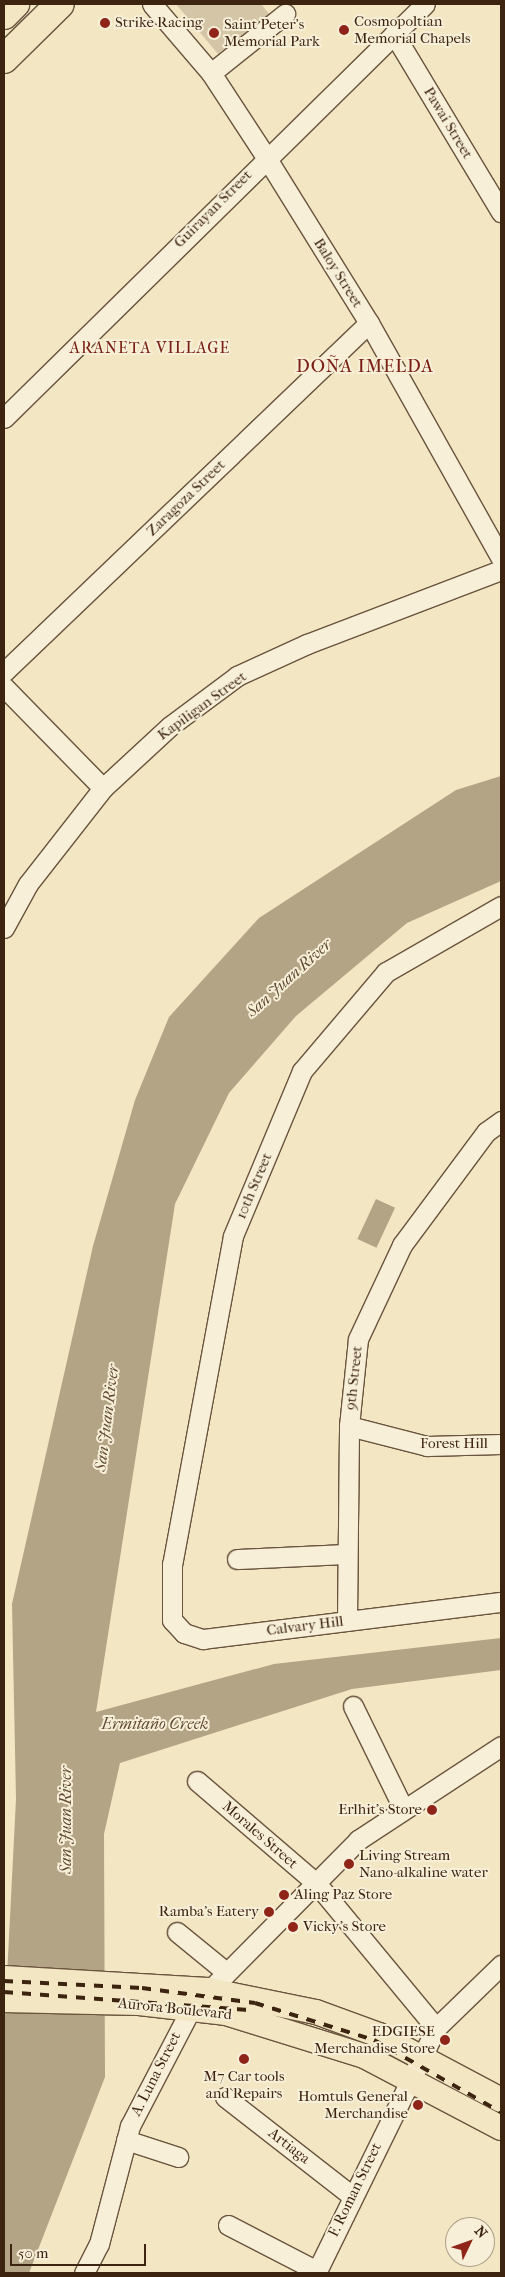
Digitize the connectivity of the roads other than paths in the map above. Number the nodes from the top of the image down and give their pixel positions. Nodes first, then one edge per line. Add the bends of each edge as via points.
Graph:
1 (15, 4) edge
2 (73, 4) edge
3 (152, 4) edge
4 (425, 4) edge
5 (51, 12) edge
6 (285, 14) dead end
7 (4, 15) edge
8 (394, 34) junction
9 (4, 59) edge
10 (4, 64) edge
11 (4, 72) edge
12 (211, 73) junction
13 (266, 157) junction
14 (501, 212) edge
15 (369, 323) junction
16 (4, 418) edge
17 (501, 558) edge
18 (501, 570) edge
19 (4, 672) edge
20 (4, 688) edge
21 (103, 788) junction
22 (501, 906) edge
23 (4, 928) edge
24 (501, 1121) edge
25 (349, 1426) junction
26 (501, 1444) edge
27 (347, 1554) junction
28 (237, 1559) dead end
29 (172, 1564) joint
30 (501, 1602) edge
31 (347, 1621) junction
32 (354, 1706) dead end
33 (501, 1746) edge
34 (197, 1781) dead end
35 (402, 1808) junction
36 (316, 1883) junction
37 (177, 1932) dead end
38 (501, 1965) edge
39 (226, 1972) junction
40 (4, 1978) edge
41 (208, 1990) junction
42 (142, 1994) junction
43 (4, 2000) edge
44 (191, 2008) junction
45 (436, 2028) junction
46 (421, 2055) junction
47 (410, 2077) junction
48 (226, 2097) dead end
49 (501, 2100) edge
50 (501, 2128) edge
51 (126, 2140) junction
52 (178, 2157) dead end
53 (352, 2196) junction
54 (228, 2225) dead end
55 (316, 2272) edge
56 (84, 2273) edge

1 - 7 highway
2 - 11 main road
3 - 12 street, Baloy Street
4 - 8 street, Guirayan Street
5 - 9 highway
5 - 10 highway
6 - 12 street
8 - 13 street, Guirayan Street
8 - 14 street, Pawai Street
12 - 13 street, Baloy Street
13 - 15 street, Baloy Street
13 - 16 street, Guirayan Street
15 - 17 street, Baloy Street
15 - 19 street, Zaragoza Street
18 - 21 street, Kapiligan Street via 307,644 237,676 170,726
20 - 21 street
21 - 23 street, Kapiligan Street via 28,884
22 - 29 street, 10th Street via 386,972 302,1071 233,1236
24 - 25 street, 9th Street via 486,1132 402,1245 358,1340
25 - 26 street, Forest Hill via 427,1446
25 - 27 street, 9th Street
27 - 28 street
27 - 31 street, 9th Street
29 - 31 street, Calvary Hill via 172,1620 178,1629 196,1638
30 - 31 street, Calvary Hill
32 - 35 street
33 - 35 street, A. Luna Street
34 - 36 street, Morales Street
35 - 36 street, A. Luna Street via 358,1840
36 - 39 street, A. Luna Street
36 - 45 street, Morales Street
37 - 39 street
38 - 45 street, F. Roman Street
39 - 41 street, A. Luna Street
40 - 42 main road, Aurora Boulevard
41 - 42 main road, Aurora Boulevard
41 - 44 street, A. Luna Street
41 - 46 main road, Aurora Boulevard via 316,2012
42 - 43 main road, Aurora Boulevard
42 - 44 main road, Aurora Boulevard
44 - 47 main road, Aurora Boulevard via 310,2035
44 - 51 street, A. Luna Street via 149,2084
45 - 46 street, F. Roman Street
46 - 47 street, F. Roman Street
46 - 49 main road, Aurora Boulevard
47 - 50 main road, Aurora Boulevard
47 - 53 street, F. Roman Street
48 - 53 street, Artiaga
51 - 52 street
51 - 56 street, A. Luna Street via 99,2244
53 - 55 street, F. Roman Street
54 - 55 street

